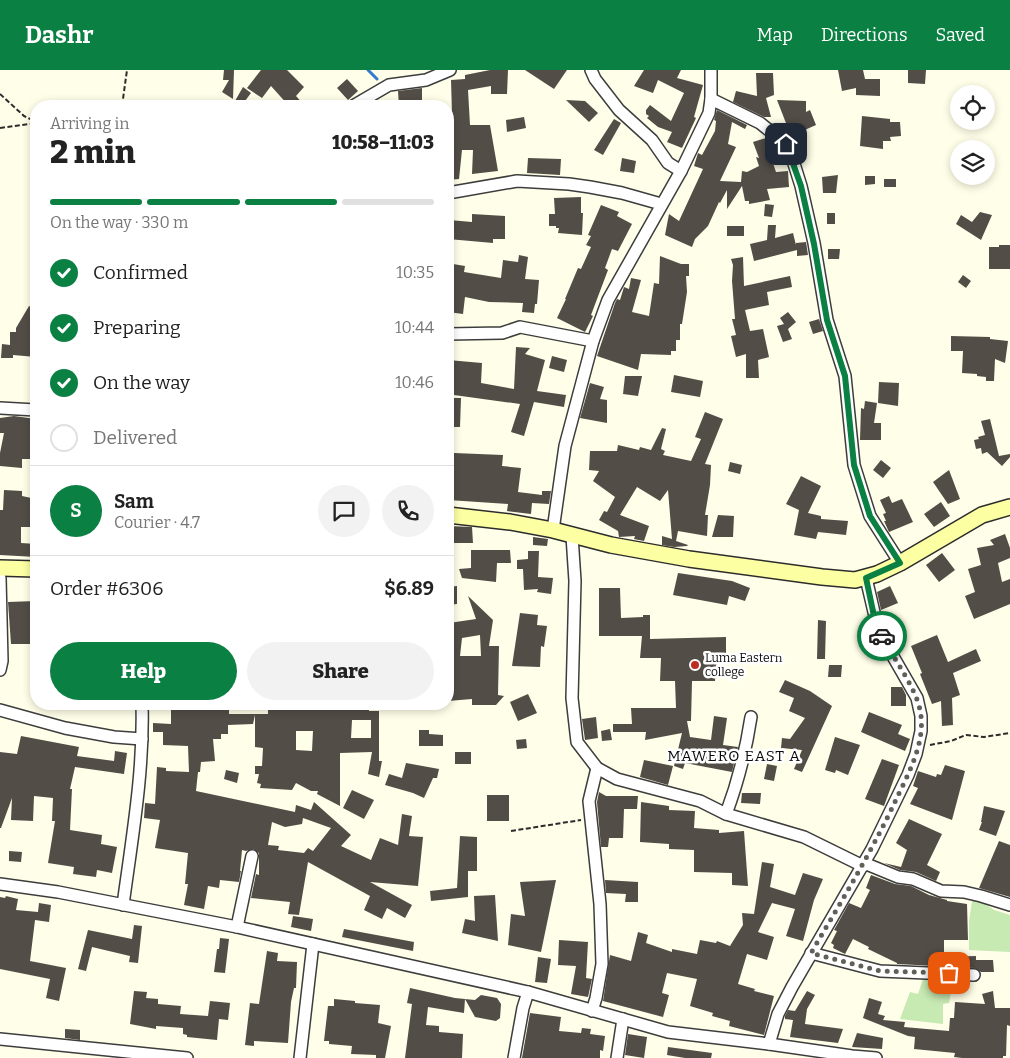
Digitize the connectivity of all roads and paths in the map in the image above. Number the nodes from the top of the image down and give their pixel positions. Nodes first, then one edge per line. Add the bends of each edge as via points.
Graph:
1 (126, 70) edge
2 (450, 70) edge
3 (591, 70) edge
4 (711, 70) edge
5 (0, 94) edge
6 (712, 99) junction
7 (123, 100) edge
8 (363, 100) edge
9 (30, 120) edge
10 (30, 124) edge
11 (0, 128) edge
12 (681, 171) junction
13 (454, 193) edge
14 (661, 204) junction
15 (454, 334) edge
16 (593, 341) junction
17 (0, 408) edge
18 (30, 410) edge
19 (1010, 507) edge
20 (454, 516) edge
21 (553, 530) junction
22 (572, 536) junction
23 (900, 563) junction
24 (0, 568) edge
25 (30, 569) edge
26 (0, 578) edge
27 (866, 578) junction
28 (0, 670) edge
29 (0, 710) edge
30 (142, 710) edge
31 (751, 717) dead end
32 (1010, 733) edge
33 (142, 739) junction
34 (918, 745) junction
35 (597, 768) junction
36 (726, 814) junction
37 (590, 818) junction
38 (512, 831) dead end
39 (252, 856) dead end
40 (864, 865) junction
41 (0, 884) edge
42 (122, 905) junction
43 (1010, 905) edge
44 (236, 927) junction
45 (313, 944) junction
46 (811, 953) junction
47 (974, 975) dead end
48 (528, 992) junction
49 (592, 1011) junction
50 (623, 1019) junction
51 (0, 1039) edge
52 (769, 1044) junction
53 (63, 1052) edge
54 (187, 1058) edge
55 (300, 1058) edge
56 (514, 1058) edge
57 (617, 1058) edge
58 (876, 1058) edge

1 - 7 path
2 - 8 street via 426,80 389,85
3 - 12 street via 619,110 652,140 668,163
4 - 6 street
5 - 9 path
6 - 12 street
6 - 23 street via 760,124 786,144 790,151 814,244 827,320 845,376 854,465 870,516
10 - 11 path
12 - 14 street
13 - 14 street via 517,182 583,186
14 - 16 street via 608,300
15 - 16 street via 502,333 520,327
16 - 21 street via 565,446
17 - 18 street
19 - 23 street via 982,515
20 - 21 street
21 - 22 street
22 - 27 street via 689,559 839,580
22 - 35 street via 575,581 572,698 577,742
23 - 27 street
24 - 25 street
26 - 28 street
27 - 34 street via 877,625 919,704 922,722
29 - 33 street via 65,728
30 - 33 street
31 - 36 street via 737,784
32 - 34 path via 984,737 966,735 951,741
33 - 42 street
34 - 40 street via 908,775
35 - 36 street via 617,779 700,801
35 - 37 street via 589,801
36 - 40 street via 804,837
37 - 38 path
37 - 49 street via 600,904 602,964
39 - 44 street
40 - 43 street via 898,877 914,878 941,891 981,896
40 - 46 street
41 - 42 street
42 - 44 street
44 - 45 street
45 - 48 street
45 - 55 street
46 - 47 street via 880,971
46 - 52 street via 778,1014
48 - 49 street
48 - 56 street
49 - 50 street
50 - 52 street via 668,1032
50 - 57 street
51 - 53 street
52 - 58 street
53 - 54 street

